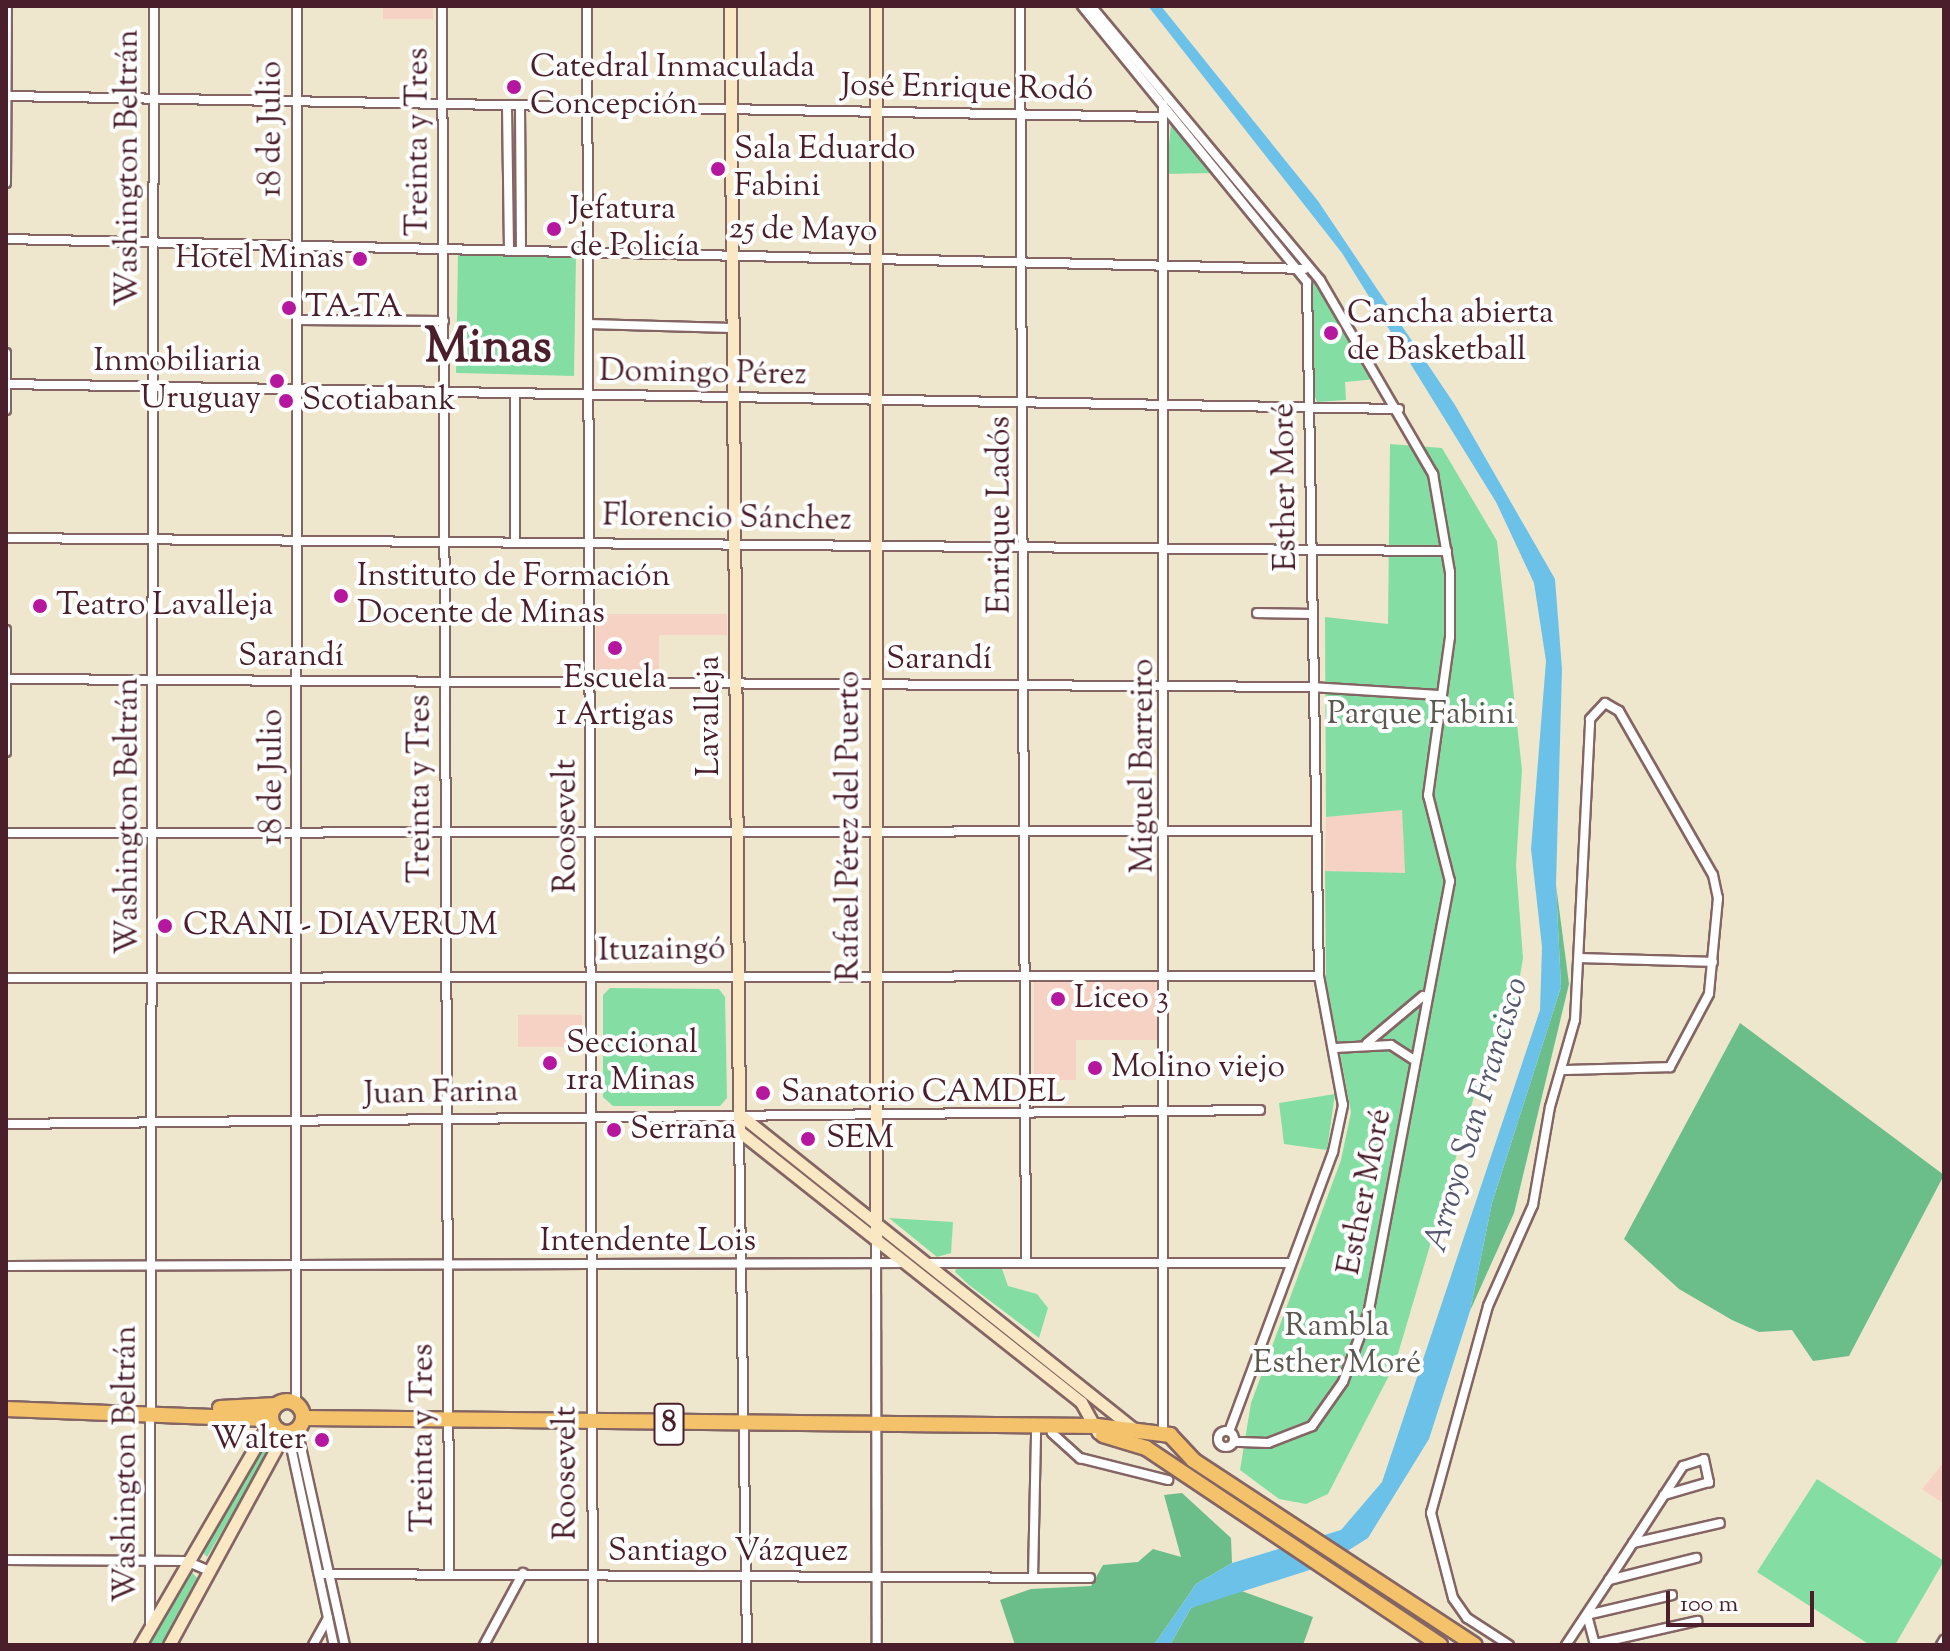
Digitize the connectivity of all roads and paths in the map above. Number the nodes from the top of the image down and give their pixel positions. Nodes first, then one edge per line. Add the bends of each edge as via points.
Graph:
1 (7, 6) edge
2 (154, 6) edge
3 (297, 6) edge
4 (442, 6) edge
5 (587, 6) edge
6 (730, 6) edge
7 (876, 6) edge
8 (1020, 6) edge
9 (1082, 6) edge
10 (1091, 6) edge
11 (7, 96) edge
12 (155, 99) junction
13 (296, 102) junction
14 (443, 104) junction
15 (1163, 104) junction
16 (507, 106) junction
17 (520, 106) junction
18 (589, 107) junction
19 (731, 109) junction
20 (876, 112) junction
21 (1020, 114) junction
22 (1158, 117) junction
23 (6, 183) edge
24 (6, 239) edge
25 (153, 242) junction
26 (295, 246) junction
27 (444, 249) junction
28 (509, 251) junction
29 (521, 251) junction
30 (587, 251) junction
31 (732, 255) junction
32 (876, 256) junction
33 (1025, 260) junction
34 (1164, 265) junction
35 (1307, 267) junction
36 (297, 320) junction
37 (444, 321) junction
38 (588, 324) junction
39 (732, 328) junction
40 (6, 353) edge
41 (6, 384) edge
42 (153, 387) junction
43 (297, 390) junction
44 (444, 391) junction
45 (515, 393) junction
46 (590, 395) junction
47 (733, 398) junction
48 (876, 402) junction
49 (1025, 404) junction
50 (1168, 406) junction
51 (1310, 409) junction
52 (1399, 409) junction
53 (6, 410) edge
54 (6, 538) edge
55 (154, 538) junction
56 (297, 539) junction
57 (444, 541) junction
58 (515, 541) junction
59 (590, 542) junction
60 (734, 543) junction
61 (876, 545) junction
62 (1025, 546) junction
63 (1168, 548) junction
64 (1312, 549) junction
65 (1447, 551) junction
66 (1257, 613) dead end
67 (1311, 614) junction
68 (6, 630) edge
69 (6, 679) edge
70 (154, 680) junction
71 (297, 681) junction
72 (445, 682) junction
73 (590, 682) junction
74 (735, 683) junction
75 (876, 684) junction
76 (1025, 685) junction
77 (1168, 686) junction
78 (1311, 687) junction
79 (1439, 695) junction
80 (6, 752) edge
81 (1168, 831) junction
82 (1314, 831) junction
83 (736, 832) junction
84 (1025, 832) junction
85 (6, 833) edge
86 (154, 833) junction
87 (297, 833) junction
88 (445, 833) junction
89 (591, 833) junction
90 (876, 833) junction
91 (1582, 958) junction
92 (1713, 962) junction
93 (1025, 972) junction
94 (1168, 972) junction
95 (877, 973) junction
96 (737, 974) junction
97 (445, 976) junction
98 (590, 976) junction
99 (1319, 976) junction
100 (6, 978) edge
101 (151, 978) junction
102 (296, 979) junction
103 (1424, 995) junction
104 (1366, 1043) junction
105 (1335, 1048) junction
106 (1414, 1060) junction
107 (1561, 1070) junction
108 (1168, 1110) junction
109 (1260, 1110) dead end
110 (1026, 1112) junction
111 (876, 1113) junction
112 (739, 1114) junction
113 (594, 1116) junction
114 (446, 1118) junction
115 (296, 1120) junction
116 (153, 1122) junction
117 (6, 1124) edge
118 (739, 1131) junction
119 (876, 1225) junction
120 (876, 1240) junction
121 (905, 1263) junction
122 (925, 1263) junction
123 (1026, 1263) junction
124 (1168, 1263) junction
125 (1290, 1263) junction
126 (876, 1264) junction
127 (150, 1265) junction
128 (447, 1265) junction
129 (6, 1266) edge
130 (296, 1266) junction
131 (590, 1266) junction
132 (741, 1266) junction
133 (1059, 1376) junction
134 (296, 1404) junction
135 (6, 1409) edge
136 (152, 1409) junction
137 (273, 1415) junction
138 (447, 1420) junction
139 (592, 1423) junction
140 (743, 1425) junction
141 (877, 1427) junction
142 (293, 1428) junction
143 (1036, 1430) junction
144 (1098, 1430) junction
145 (1135, 1430) junction
146 (1229, 1431) junction
147 (1052, 1433) junction
148 (1162, 1435) junction
149 (1234, 1442) junction
150 (1179, 1446) junction
151 (1160, 1458) junction
152 (1168, 1480) dead end
153 (1664, 1495) junction
154 (1720, 1523) dead end
155 (1633, 1543) junction
156 (1696, 1558) dead end
157 (6, 1560) edge
158 (152, 1561) junction
159 (186, 1561) junction
160 (209, 1571) junction
161 (330, 1572) junction
162 (449, 1573) junction
163 (523, 1573) junction
164 (319, 1574) junction
165 (591, 1575) junction
166 (747, 1575) junction
167 (877, 1577) junction
168 (1033, 1578) junction
169 (1090, 1578) dead end
170 (1609, 1580) junction
171 (1672, 1595) dead end
172 (339, 1615) junction
173 (1586, 1615) junction
174 (328, 1617) junction
175 (1697, 1621) dead end
176 (150, 1626) junction
177 (140, 1645) edge
178 (169, 1645) edge
179 (313, 1645) edge
180 (334, 1645) edge
181 (345, 1645) edge
182 (484, 1645) edge
183 (593, 1645) edge
184 (747, 1645) edge
185 (877, 1645) edge
186 (1440, 1645) edge
187 (1475, 1645) edge
188 (1509, 1645) edge
189 (1566, 1645) edge

1 - 11 street
2 - 12 street, Washington Beltrán
3 - 13 street, 18 de Julio
4 - 14 street, Treinta y Tres
5 - 18 street, Roosevelt
6 - 19 main road, Lavalleja
7 - 20 main road, Rafael Pérez del Puerto
8 - 21 street, Enrique Ladós
9 - 15 street, Esther Moré
10 - 15 street, Esther Moré
11 - 12 street, José Enrique Rodó
11 - 23 street
12 - 13 street, José Enrique Rodó
12 - 25 street, Washington Beltrán
13 - 14 street, José Enrique Rodó
13 - 26 street, 18 de Julio
14 - 16 street, José Enrique Rodó
14 - 27 street, Treinta y Tres
15 - 22 street, Miguel Barreiro
15 - 35 street, Esther Moré
16 - 17 street, José Enrique Rodó
16 - 28 street
17 - 18 street, José Enrique Rodó
17 - 29 street
18 - 19 street, José Enrique Rodó
18 - 30 street, Roosevelt
19 - 20 street, José Enrique Rodó
19 - 31 main road, Lavalleja
20 - 21 street, José Enrique Rodó
20 - 32 main road, Rafael Pérez del Puerto
21 - 22 street, José Enrique Rodó
21 - 33 street, Enrique Ladós
22 - 34 street, Miguel Barreiro
24 - 25 street, 25 de Mayo
25 - 26 street, 25 de Mayo
25 - 42 street, Washington Beltrán
26 - 27 street, 25 de Mayo
26 - 36 street, 18 de Julio
27 - 28 street, 25 de Mayo
27 - 37 street, Treinta y Tres
28 - 29 street, 25 de Mayo
29 - 30 street, 25 de Mayo
30 - 31 street, 25 de Mayo
30 - 38 street, Roosevelt
31 - 32 street, 25 de Mayo
31 - 39 main road, Lavalleja
32 - 33 street, 25 de Mayo
32 - 48 main road, Rafael Pérez del Puerto
33 - 34 street, 25 de Mayo
33 - 49 street, Enrique Ladós
34 - 35 street, 25 de Mayo
34 - 50 street, Miguel Barreiro
35 - 51 street, Esther Moré
35 - 52 street, Esther Moré
36 - 37 street
36 - 43 street, 18 de Julio
37 - 44 street, Treinta y Tres
38 - 39 street
38 - 46 street, Roosevelt
39 - 47 main road, Lavalleja
40 - 41 street
41 - 42 street, Domingo Pérez
41 - 53 street
42 - 43 street, Domingo Pérez
42 - 55 street, Washington Beltrán
43 - 44 street, Domingo Pérez
43 - 56 street, 18 de Julio
44 - 45 street, Domingo Pérez
44 - 57 street, Treinta y Tres
45 - 46 street, Domingo Pérez
45 - 58 street
46 - 47 street, Domingo Pérez
46 - 59 street, Roosevelt
47 - 48 street, Domingo Pérez
47 - 60 main road, Lavalleja
48 - 49 street, Domingo Pérez
48 - 61 main road, Rafael Pérez del Puerto
49 - 50 street, Domingo Pérez
49 - 62 street, Enrique Ladós
50 - 51 street, Domingo Pérez
50 - 63 street, Miguel Barreiro
51 - 52 street, Domingo Pérez
51 - 64 street, Esther Moré
52 - 65 street, Esther Moré via 1433,474
54 - 55 street, Florencio Sánchez
55 - 56 street, Florencio Sánchez
55 - 70 street, Washington Beltrán
56 - 57 street, Florencio Sánchez
56 - 71 street, 18 de Julio
57 - 58 street, Florencio Sánchez
57 - 72 street, Treinta y Tres
58 - 59 street, Florencio Sánchez
59 - 60 street, Florencio Sánchez
59 - 73 street, Roosevelt
60 - 61 street, Florencio Sánchez
60 - 74 main road, Lavalleja
61 - 62 street, Florencio Sánchez
61 - 75 main road, Rafael Pérez del Puerto
62 - 63 street, Florencio Sánchez
62 - 76 street, Enrique Ladós
63 - 64 street, Florencio Sánchez
63 - 77 street, Miguel Barreiro
64 - 65 street, Florencio Sánchez
64 - 67 street, Esther Moré
65 - 79 street, Esther Moré via 1450,637
66 - 67 street
67 - 78 street, Esther Moré
68 - 69 street
69 - 70 street, Sarandí
69 - 80 street
70 - 71 street, Sarandí
70 - 86 street, Washington Beltrán
71 - 72 street, Sarandí
71 - 87 street, 18 de Julio
72 - 73 street, Sarandí
72 - 88 street, Treinta y Tres
73 - 74 street, Sarandí
73 - 89 street, Roosevelt
74 - 75 street, Sarandí
74 - 83 main road, Lavalleja
75 - 76 street, Sarandí
75 - 90 main road, Rafael Pérez del Puerto
76 - 77 street, Sarandí
76 - 84 street, Enrique Ladós
77 - 78 street, Sarandí
77 - 81 street, Miguel Barreiro
78 - 79 street, Sarandí
78 - 82 street, Esther Moré
79 - 103 street, Esther Moré via 1428,795 1450,881
81 - 82 street
81 - 84 street
81 - 94 street, Miguel Barreiro
82 - 99 street, Esther Moré
83 - 89 street
83 - 90 street
83 - 96 main road, Lavalleja
84 - 90 street
84 - 93 street, Enrique Ladós
85 - 86 street
86 - 87 street
86 - 101 street, Washington Beltrán
87 - 88 street
87 - 102 street, 18 de Julio
88 - 89 street
88 - 97 street, Treinta y Tres
89 - 98 street, Roosevelt
90 - 95 main road, Rafael Pérez del Puerto
91 - 92 street
91 - 92 street via 1590,719 1605,703 1619,711 1713,875
91 - 107 street
92 - 107 street via 1696,1031 1670,1067
93 - 94 street, Ituzaingó
93 - 95 street, Ituzaingó
93 - 110 street, Enrique Ladós
94 - 99 street, Ituzaingó
94 - 108 street, Miguel Barreiro
95 - 96 street, Ituzaingó
95 - 111 main road, Rafael Pérez del Puerto
96 - 98 street, Ituzaingó
96 - 112 main road, Lavalleja
97 - 98 street, Ituzaingó
97 - 102 street, Ituzaingó
97 - 114 street, Treinta y Tres
98 - 113 street, Roosevelt
99 - 105 street, Esther Moré
100 - 101 street, Ituzaingó
101 - 102 street, Ituzaingó
101 - 116 street, Washington Beltrán
102 - 115 street, 18 de Julio
103 - 104 street
103 - 106 street, Esther Moré
104 - 105 street
104 - 106 street via 1403,1050
105 - 125 street, Esther Moré via 1343,1092 1333,1152
106 - 149 street, Esther Moré via 1368,1314 1343,1382 1300,1435
107 - 188 street via 1533,1205 1488,1306 1431,1513 1453,1598 1467,1618
108 - 109 street, Juan Farina
108 - 110 street, Juan Farina
108 - 124 street, Miguel Barreiro
110 - 111 street, Juan Farina
110 - 123 street, Enrique Ladós
111 - 112 street, Juan Farina
111 - 119 main road, Rafael Pérez del Puerto
112 - 113 street, Juan Farina
112 - 118 main road, Lavalleja
112 - 119 main road
113 - 114 street, Juan Farina
113 - 131 street, Roosevelt
114 - 115 street, Juan Farina
114 - 128 street, Treinta y Tres
115 - 116 street, Juan Farina
115 - 130 street, 18 de Julio
116 - 117 street, Juan Farina
116 - 127 street, Washington Beltrán
118 - 120 main road
118 - 132 street, Lavalleja
119 - 120 main road, Rafael Pérez del Puerto
119 - 122 main road
120 - 121 main road
120 - 126 street, Rafael Pérez del Puerto
121 - 122 street, Intendente Lois
121 - 126 street, Intendente Lois
121 - 133 main road
122 - 123 street, Intendente Lois
122 - 133 main road
123 - 124 street, Intendente Lois
124 - 125 street, Intendente Lois
124 - 148 street, Miguel Barreiro
125 - 146 street, Esther Moré
126 - 132 street, Intendente Lois
126 - 141 street, Rafael Pérez del Puerto
127 - 129 street, Intendente Lois
127 - 130 street, Intendente Lois
127 - 136 street, Washington Beltrán
128 - 130 street, Intendente Lois
128 - 131 street, Intendente Lois
128 - 138 street, Treinta y Tres
130 - 134 street, 18 de Julio
131 - 132 street, Intendente Lois
131 - 139 street, Roosevelt
132 - 140 street, Lavalleja
133 - 144 main road via 1090,1409
133 - 145 main road
134 - 137 highway
134 - 142 highway
135 - 136 highway
136 - 137 highway
136 - 158 street, Washington Beltrán
137 - 142 highway
137 - 159 main road
138 - 139 highway, 8
138 - 142 highway, 8
138 - 162 street, Treinta y Tres
139 - 140 highway, 8
139 - 165 street, Roosevelt
140 - 141 highway, 8
140 - 166 street, Lavalleja
141 - 143 highway, 8
141 - 167 street, Rafael Pérez del Puerto
142 - 160 main road
142 - 161 street
142 - 164 street
143 - 144 highway, 8
143 - 147 highway, 8
143 - 168 street
144 - 145 highway, 8
144 - 147 highway, 8
144 - 151 highway, 8
145 - 148 highway, 8
146 - 149 street
146 - 149 street via 1219,1443
147 - 152 street via 1080,1458
148 - 150 highway, 8
148 - 151 highway
150 - 151 highway
150 - 187 highway, 8 via 1232,1487
151 - 186 highway, 8
153 - 153 street via 1689,1460 1704,1459 1709,1482
153 - 155 street
154 - 155 street
155 - 170 street
156 - 170 street
157 - 158 street
158 - 159 street
158 - 176 street, Washington Beltrán
159 - 160 street
159 - 176 main road
160 - 178 main road
161 - 162 street, Santiago Vázquez
161 - 164 street, Santiago Vázquez
161 - 172 street
162 - 163 street, Santiago Vázquez
163 - 165 street, Santiago Vázquez
163 - 182 street
164 - 174 street
165 - 166 street, Santiago Vázquez
165 - 183 street, Roosevelt
166 - 167 street, Santiago Vázquez
166 - 184 street, Lavalleja
167 - 168 street, Santiago Vázquez
167 - 185 street, Rafael Pérez del Puerto
168 - 169 street, Santiago Vázquez
170 - 173 street
171 - 173 street
172 - 174 street
172 - 181 street
173 - 175 street via 1595,1644
173 - 189 street
174 - 179 street
174 - 180 street
176 - 177 main road

